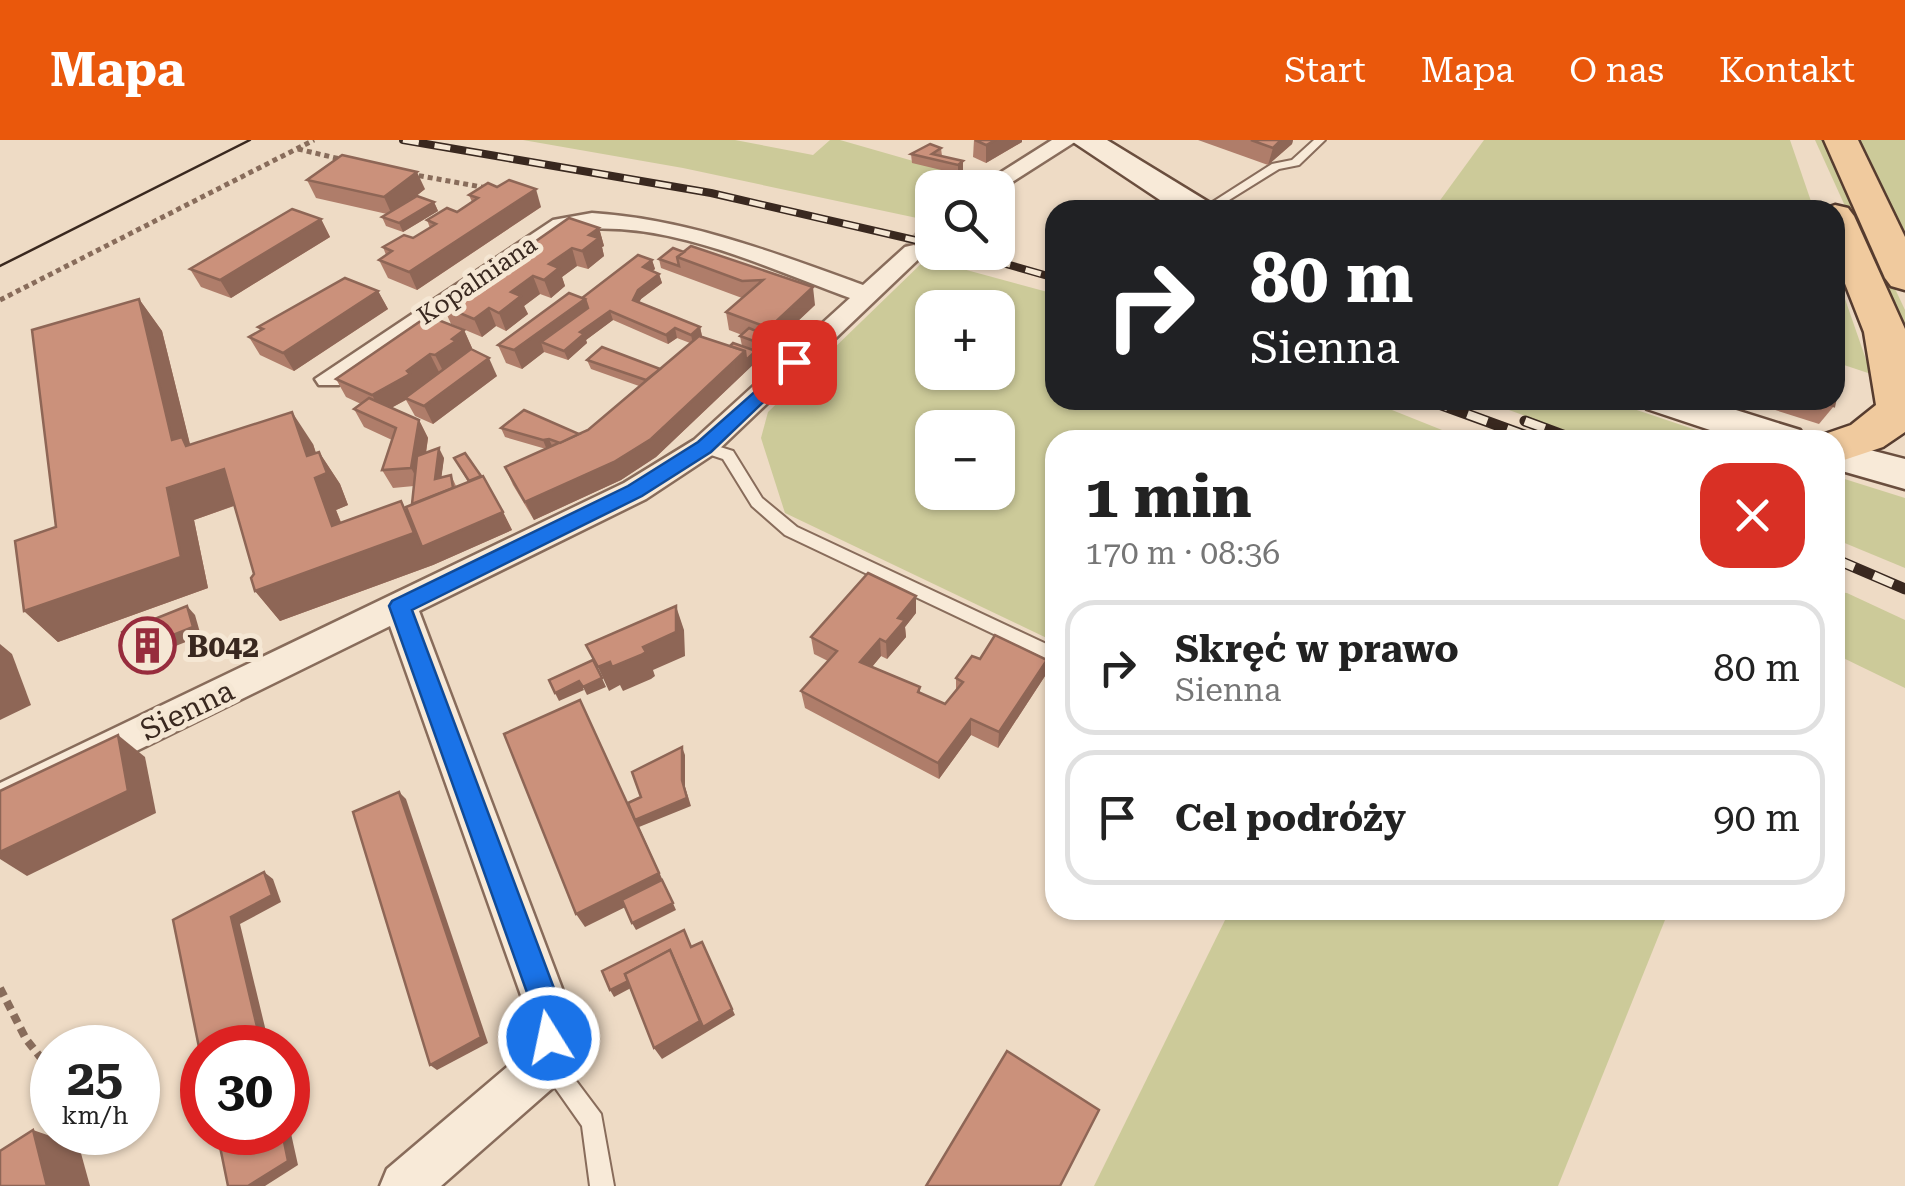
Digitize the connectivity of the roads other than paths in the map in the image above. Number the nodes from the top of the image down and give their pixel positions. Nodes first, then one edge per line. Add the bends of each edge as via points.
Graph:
1 (1067, 140) edge
2 (1085, 140) edge
3 (1320, 140) edge
4 (1840, 140) edge
5 (1015, 171) edge
6 (1196, 200) edge
7 (1217, 200) edge
8 (1845, 238) edge
9 (914, 252) tunnel mouth
10 (1905, 278) edge
11 (866, 295) junction
12 (330, 379) dead end
13 (1693, 410) edge
14 (1902, 414) edge
15 (1754, 430) edge
16 (1845, 444) edge
17 (704, 447) junction
18 (1845, 458) edge
19 (1905, 474) edge
20 (400, 606) junction
21 (1045, 651) edge
22 (0, 801) edge
23 (548, 1062) junction
24 (404, 1186) edge
25 (602, 1186) edge

1 - 5 street
2 - 6 main road
3 - 7 lane via 1295,163 1276,166
4 - 10 main road
8 - 14 main road via 1886,330
9 - 11 street, Sienna
11 - 12 street, Kopalniana via 681,233 582,218 561,225
11 - 17 street, Sienna
13 - 15 main road
14 - 16 main road
17 - 20 street, Sienna via 635,491
17 - 21 lane via 728,456 757,502 791,532
18 - 19 main road
20 - 22 street, Sienna
20 - 23 street via 550,1015
23 - 24 street
23 - 25 lane via 593,1122

